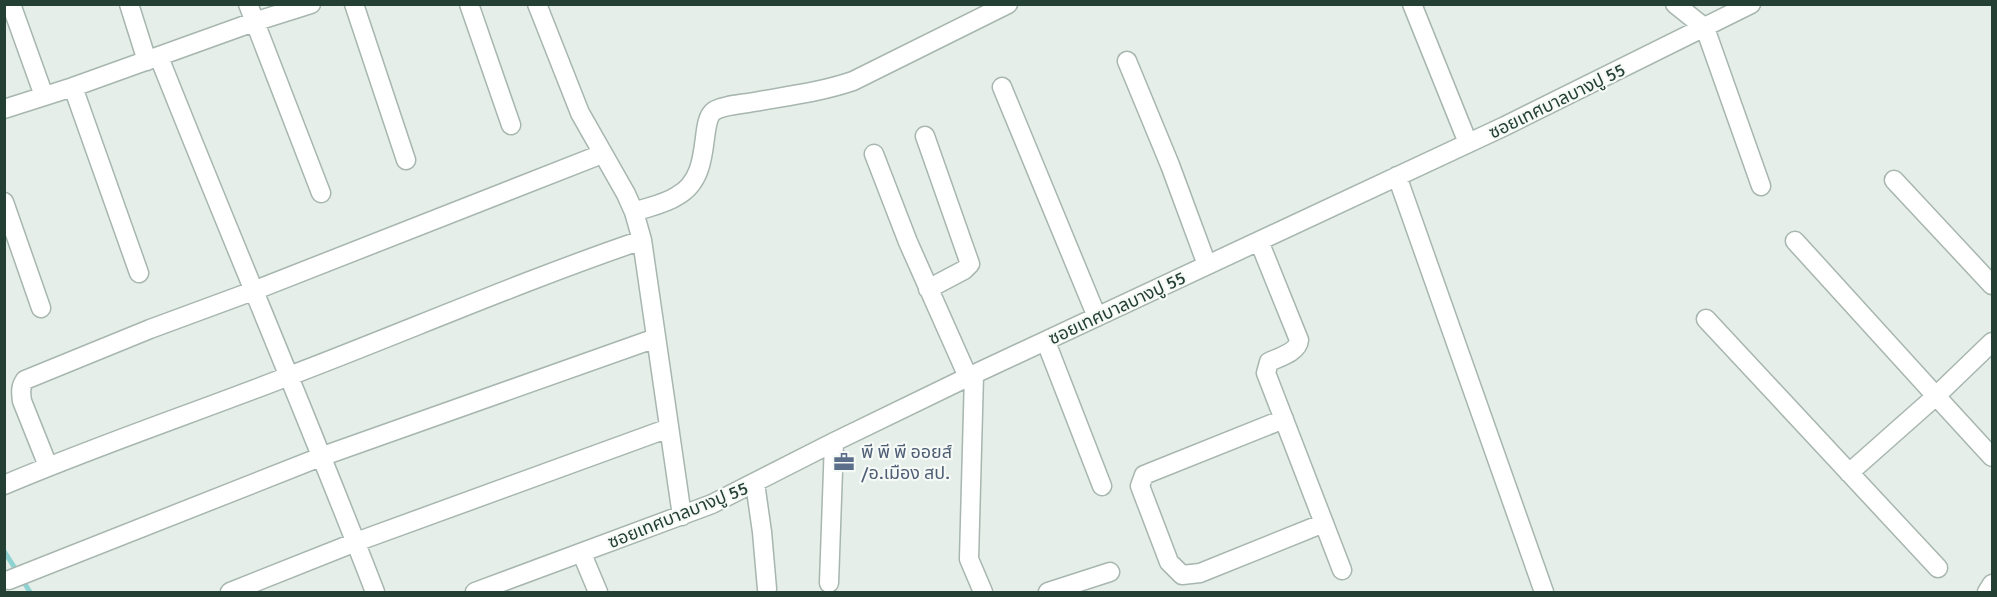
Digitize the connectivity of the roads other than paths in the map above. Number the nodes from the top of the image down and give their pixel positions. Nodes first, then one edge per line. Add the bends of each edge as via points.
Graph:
1 (11, 4) edge
2 (129, 4) edge
3 (311, 4) edge
4 (354, 4) edge
5 (469, 4) edge
6 (537, 4) edge
7 (1008, 4) edge
8 (1412, 4) edge
9 (1676, 4) edge
10 (1751, 4) edge
11 (251, 13) edge
12 (1705, 28) junction
13 (153, 59) junction
14 (1128, 61) dead end
15 (73, 87) junction
16 (1002, 87) dead end
17 (44, 96) junction
18 (4, 110) edge
19 (511, 125) dead end
20 (925, 136) dead end
21 (1468, 143) junction
22 (602, 154) junction
23 (874, 154) dead end
24 (406, 160) dead end
25 (1397, 176) junction
26 (1894, 180) dead end
27 (1761, 186) dead end
28 (321, 193) dead end
29 (4, 202) edge
30 (634, 212) junction
31 (642, 240) junction
32 (1259, 241) junction
33 (1795, 241) dead end
34 (1207, 265) junction
35 (139, 273) dead end
36 (1992, 285) edge
37 (928, 289) junction
38 (253, 291) junction
39 (41, 308) dead end
40 (1097, 317) junction
41 (1706, 319) dead end
42 (656, 338) junction
43 (1046, 342) junction
44 (1992, 342) edge
45 (290, 376) junction
46 (971, 376) junction
47 (1936, 396) junction
48 (1284, 419) junction
49 (669, 428) junction
50 (834, 442) junction
51 (322, 456) junction
52 (1992, 457) edge
53 (48, 466) junction
54 (1849, 473) junction
55 (755, 483) junction
56 (4, 485) edge
57 (1102, 486) dead end
58 (682, 516) junction
59 (1324, 523) junction
60 (356, 542) junction
61 (582, 554) junction
62 (1938, 568) dead end
63 (1342, 570) dead end
64 (1110, 572) dead end
65 (14, 580) edge
66 (829, 583) dead end
67 (1992, 585) edge
68 (767, 590) dead end
69 (485, 591) edge
70 (230, 592) edge
71 (375, 592) edge
72 (598, 592) edge
73 (983, 592) edge
74 (1048, 592) edge
75 (1544, 592) edge
76 (1987, 592) edge

1 - 17 street
2 - 13 street
3 - 11 street
4 - 24 street
5 - 19 street
6 - 22 street via 573,97
7 - 30 street via 853,81 714,111 707,128 703,159 692,183 677,196
8 - 21 street
9 - 12 street
10 - 12 street, ซอยเทศบาลบางปู 55
11 - 13 street
11 - 28 street
12 - 21 street, ซอยเทศบาลบางปู 55
12 - 27 street
13 - 15 street
13 - 38 street
14 - 34 street
15 - 17 street
15 - 35 street
16 - 40 street
17 - 18 street
20 - 37 street via 970,264
21 - 25 street, ซอยเทศบาลบางปู 55
22 - 30 street
22 - 38 street
23 - 37 street
25 - 32 street, ซอยเทศบาลบางปู 55
25 - 75 street
26 - 36 street
29 - 39 street
30 - 31 street
31 - 42 street
31 - 45 street
32 - 34 street, ซอยเทศบาลบางปู 55
32 - 48 street via 1299,340 1295,349 1269,362 1266,372
33 - 47 street
34 - 40 street, ซอยเทศบาลบางปู 55
37 - 46 street
38 - 45 street
38 - 53 street via 25,380 22,401
40 - 43 street, ซอยเทศบาลบางปู 55
41 - 54 street
42 - 49 street
42 - 51 street
43 - 46 street, ซอยเทศบาลบางปู 55
43 - 57 street
44 - 47 street
45 - 51 street
45 - 53 street
46 - 50 street, ซอยเทศบาลบางปู 55
46 - 73 street via 969,559
47 - 52 street
47 - 54 street
48 - 59 street
48 - 59 street via 1144,475 1140,486 1169,562 1182,575 1200,573
49 - 58 street
49 - 60 street
50 - 55 street, ซอยเทศบาลบางปู 55
50 - 66 street
51 - 60 street
51 - 65 street
53 - 56 street
54 - 62 street
55 - 58 street, ซอยเทศบาลบางปู 55
55 - 68 street
58 - 61 street, ซอยเทศบาลบางปู 55
59 - 63 street
60 - 70 street
60 - 71 street
61 - 69 street, ซอยเทศบาลบางปู 55
61 - 72 street
64 - 74 street
67 - 76 street

